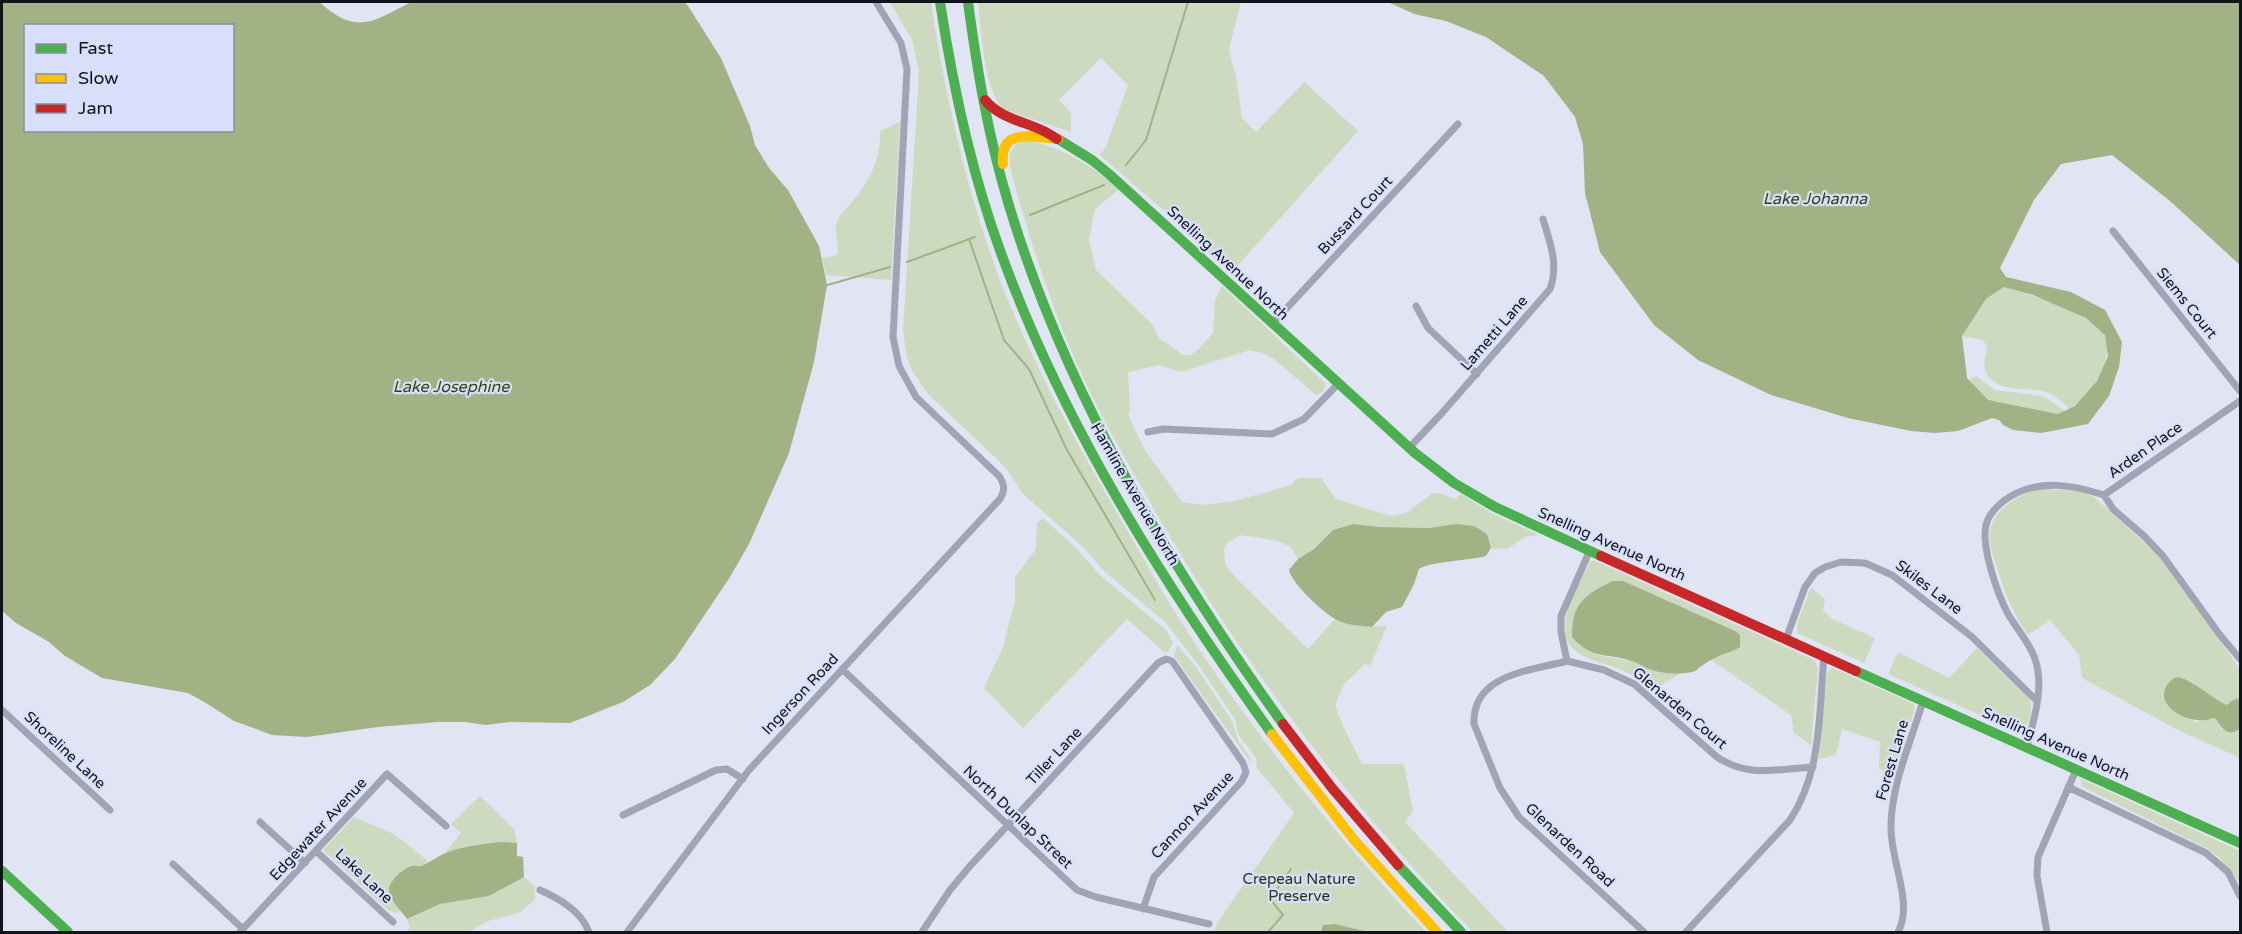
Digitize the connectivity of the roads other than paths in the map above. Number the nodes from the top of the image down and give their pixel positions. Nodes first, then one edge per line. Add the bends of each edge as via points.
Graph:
1 (876, 2) edge
2 (940, 2) edge
3 (968, 2) edge
4 (983, 96) junction
5 (1458, 124) dead end
6 (1058, 140) junction
7 (1013, 218) junction
8 (1543, 219) dead end
9 (2113, 231) dead end
10 (1416, 306) dead end
11 (1272, 324) junction
12 (1477, 374) junction
13 (1338, 384) junction
14 (2241, 391) edge
15 (2241, 401) edge
16 (1148, 432) dead end
17 (1409, 448) junction
18 (2104, 495) junction
19 (1590, 550) junction
20 (1786, 639) junction
21 (1824, 656) junction
22 (2241, 659) edge
23 (1567, 660) junction
24 (842, 669) junction
25 (1923, 701) junction
26 (2037, 701) junction
27 (2, 710) edge
28 (2027, 747) junction
29 (1813, 767) junction
30 (2076, 770) junction
31 (1246, 772) joint
32 (743, 779) junction
33 (2068, 788) junction
34 (110, 810) dead end
35 (623, 815) dead end
36 (260, 822) dead end
37 (446, 826) dead end
38 (1008, 826) junction
39 (2241, 843) edge
40 (316, 850) junction
41 (305, 863) junction
42 (173, 864) dead end
43 (2, 872) edge
44 (540, 890) dead end
45 (2241, 896) edge
46 (1143, 909) junction
47 (393, 922) dead end
48 (1209, 924) dead end
49 (242, 931) edge
50 (68, 933) edge
51 (589, 933) edge
52 (627, 933) edge
53 (922, 933) edge
54 (1437, 933) edge
55 (1461, 933) edge
56 (1644, 933) edge
57 (1686, 933) edge
58 (1898, 933) edge
59 (2047, 933) edge

1 - 24 street, Ingerson Road via 901,43 907,69 893,337 897,359 916,397 999,476 1004,486 1000,499
2 - 54 main road, Hamline Avenue North via 960,113 985,205 1032,333 1076,421 1155,561 1230,679 1301,776
3 - 4 main road
4 - 6 main road, Snelling Avenue North via 992,110 1004,118 1045,130
4 - 7 main road, Hamline Avenue North
5 - 11 street, Bussard Court
6 - 7 main road via 1023,135 1004,146 1001,159
6 - 11 main road, Snelling Avenue North via 1109,174
7 - 55 main road, Hamline Avenue North via 1051,323 1087,404 1195,594 1319,771
8 - 12 street, Lametti Lane via 1555,270 1550,289
9 - 14 street, Siems Court
10 - 12 street via 1428,328
11 - 13 main road, Snelling Avenue North
12 - 17 street, Lametti Lane
13 - 16 street via 1304,419 1272,434 1163,429
13 - 17 main road, Snelling Avenue North
15 - 18 street, Arden Place
17 - 19 main road, Snelling Avenue North via 1454,483 1495,507
18 - 22 street via 2113,509 2163,556
18 - 26 street, Arden Place via 2077,486 2042,485 2025,489 2004,500 1986,523 1984,537 1998,590 2037,666
19 - 20 main road, Snelling Avenue North
19 - 23 street via 1561,616
20 - 21 main road, Snelling Avenue North
20 - 26 street, Skiles Lane via 1805,587 1815,573 1841,562 1865,563 1892,575 1971,636
21 - 25 main road, Snelling Avenue North
21 - 29 street
23 - 29 street, Glenarden Court via 1604,670 1634,684 1732,767 1749,771
23 - 56 street, Glenarden Road via 1491,685 1480,695 1474,724 1500,788 1519,817
24 - 32 street, Ingerson Road
24 - 38 street, North Dunlap Street
25 - 28 main road, Snelling Avenue North
25 - 58 street, Forest Lane via 1892,800 1891,843 1905,908
26 - 28 street, Arden Place
27 - 34 street, Shoreline Lane
28 - 30 main road, Snelling Avenue North
29 - 57 street via 1806,792 1790,820
30 - 33 street
30 - 39 main road, Snelling Avenue North
31 - 38 street, Tiller Lane via 1172,661 1166,659 1158,663
31 - 46 street, Cannon Avenue via 1154,877
32 - 35 street via 727,769 716,770
32 - 52 street, Ingerson Road
33 - 45 street via 2206,853 2228,872
33 - 59 street via 2038,857 2037,876
36 - 41 street
37 - 40 street, Edgewater Avenue via 387,774
38 - 46 street, North Dunlap Street via 1077,890
38 - 53 street, Tiller Lane via 950,890
40 - 41 street, Edgewater Avenue
40 - 47 street, Lake Lane
41 - 49 street, Edgewater Avenue
42 - 49 street
43 - 50 main road
44 - 51 street via 572,909
46 - 48 street, North Dunlap Street

